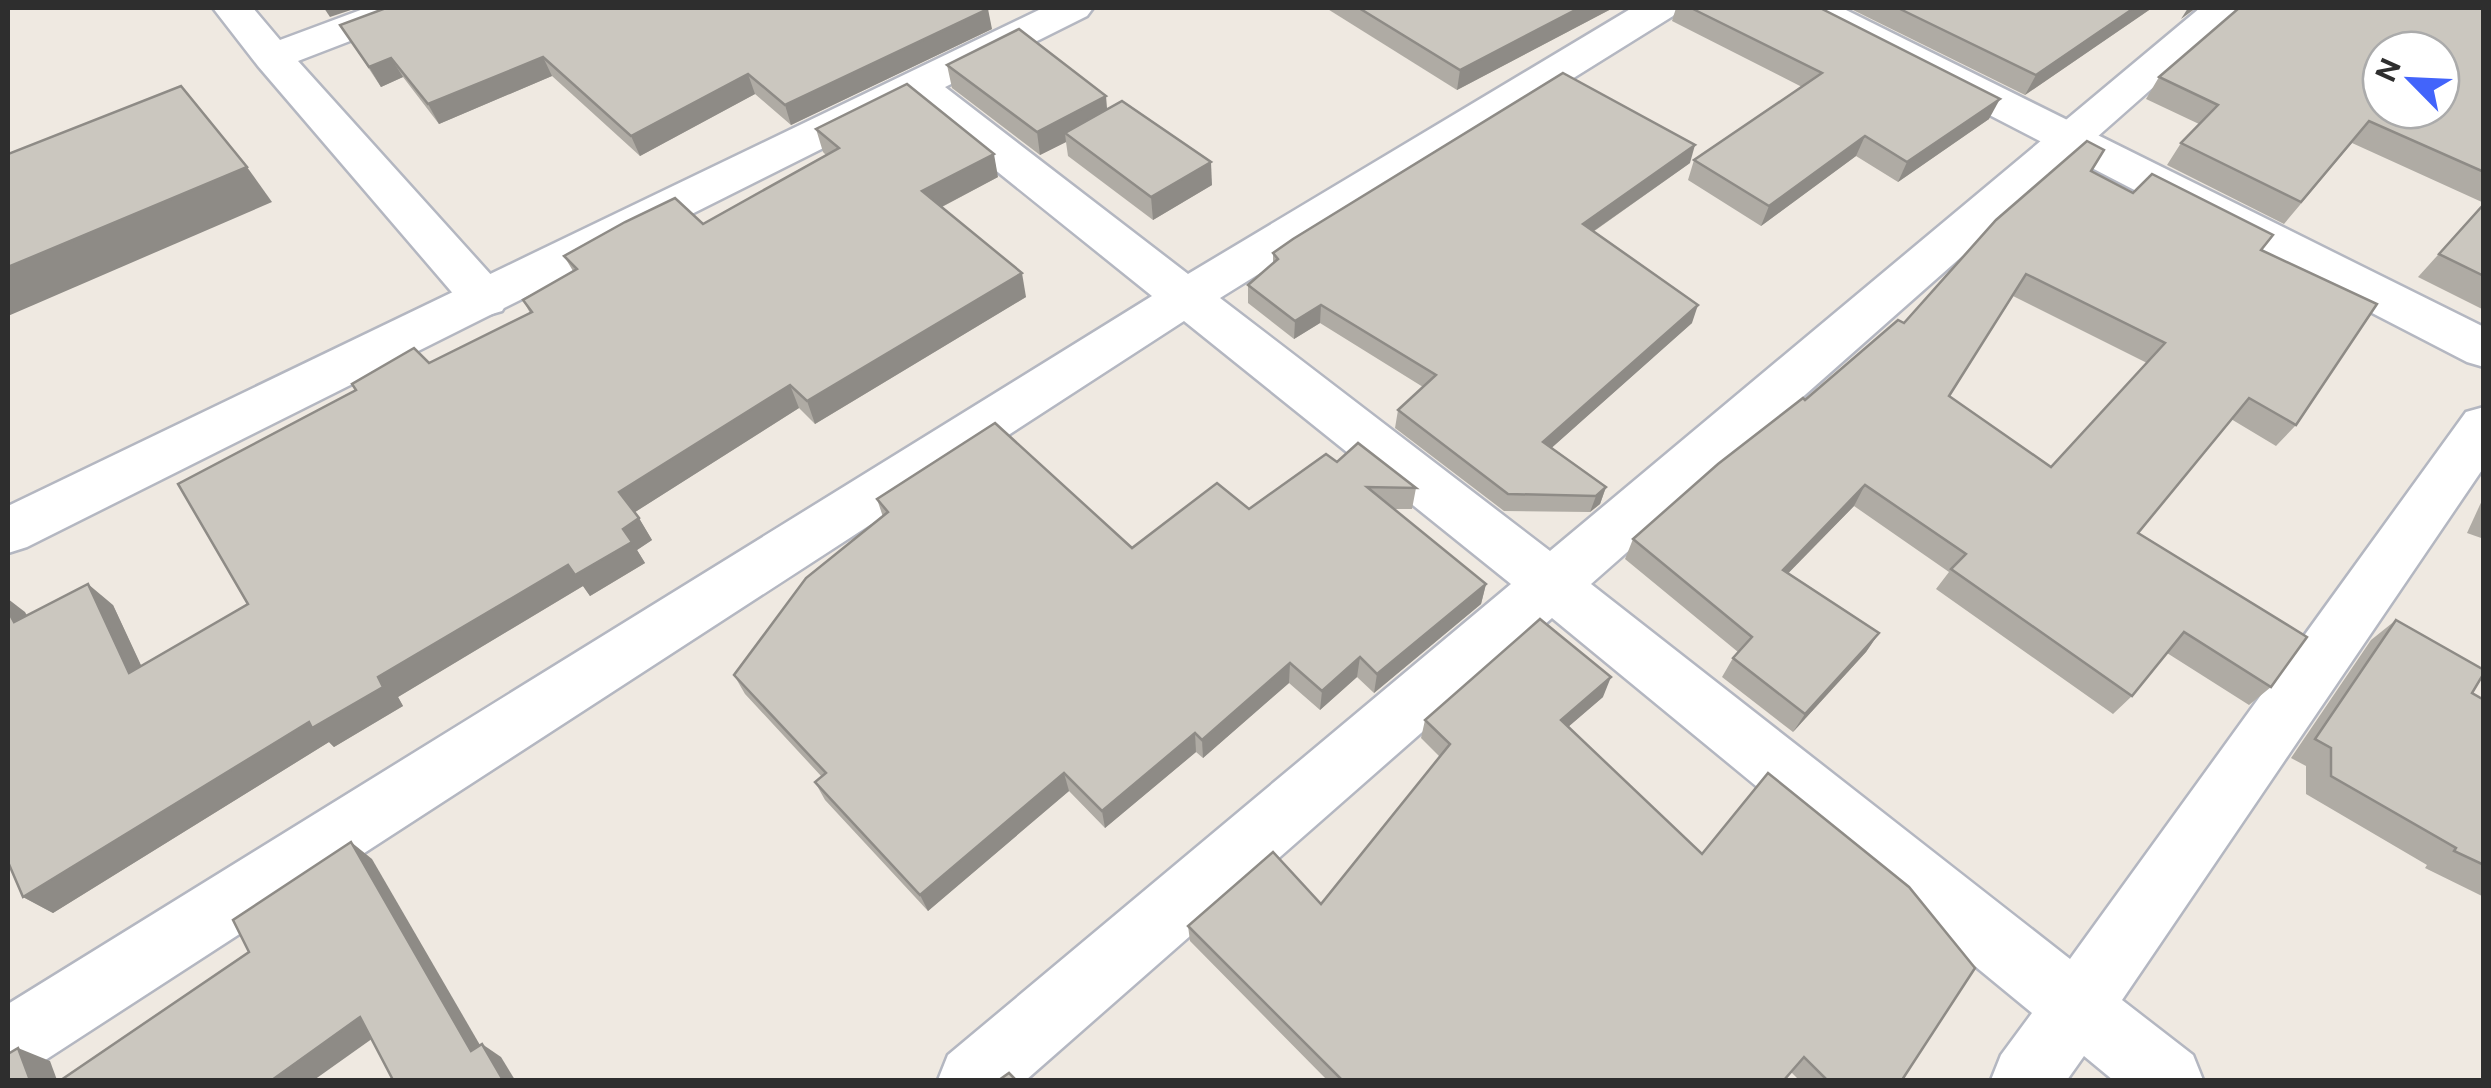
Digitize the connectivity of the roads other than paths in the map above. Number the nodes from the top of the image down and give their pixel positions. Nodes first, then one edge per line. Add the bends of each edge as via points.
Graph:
1 (234, 8) edge
2 (401, 8) edge
3 (1072, 8) edge
4 (1659, 8) edge
5 (1812, 8) edge
6 (2223, 8) edge
7 (272, 57) junction
8 (917, 86) junction
9 (2070, 141) junction
10 (1186, 297) junction
11 (485, 299) junction
12 (2484, 349) edge
13 (2484, 426) edge
14 (8, 531) edge
15 (1551, 584) junction
16 (2079, 1010) junction
17 (8, 1043) edge
18 (973, 1080) edge
19 (2026, 1080) edge
20 (2168, 1080) edge

1 - 7 street
2 - 7 street
3 - 8 street
4 - 10 street
5 - 9 street
6 - 9 street
7 - 11 street
8 - 10 street
8 - 11 street
9 - 12 street
9 - 15 street
10 - 15 street
10 - 17 street
11 - 14 street
13 - 16 street
15 - 16 street
15 - 18 street
16 - 19 street
16 - 20 street

